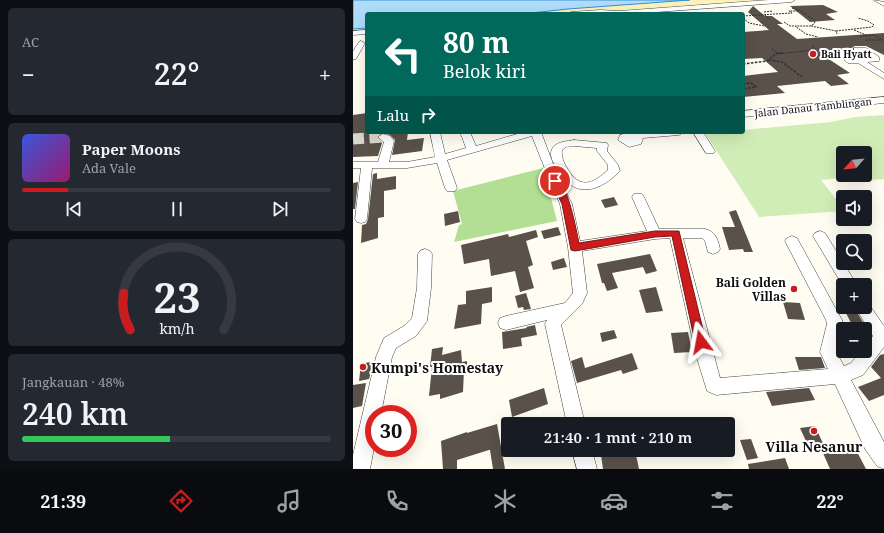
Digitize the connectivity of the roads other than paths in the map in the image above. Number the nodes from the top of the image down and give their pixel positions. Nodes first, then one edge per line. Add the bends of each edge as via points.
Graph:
1 (792, 0) edge
2 (877, 0) edge
3 (884, 4) edge
4 (632, 12) edge
5 (365, 32) edge
6 (353, 33) edge
7 (361, 43) dead end
8 (857, 50) tunnel mouth
9 (843, 51) dead end
10 (353, 57) edge
11 (863, 61) junction
12 (882, 69) edge
13 (884, 77) edge
14 (884, 100) edge
15 (745, 114) edge
16 (435, 134) edge
17 (466, 134) edge
18 (536, 134) edge
19 (633, 134) edge
20 (699, 134) edge
21 (506, 135) edge
22 (383, 137) dead end
23 (603, 145) junction
24 (472, 149) junction
25 (710, 152) dead end
26 (441, 159) junction
27 (353, 165) edge
28 (367, 165) junction
29 (383, 165) junction
30 (451, 188) dead end
31 (638, 197) dead end
32 (361, 219) dead end
33 (675, 233) junction
34 (655, 234) junction
35 (820, 236) dead end
36 (792, 241) dead end
37 (575, 247) junction
38 (713, 249) dead end
39 (425, 254) dead end
40 (846, 278) edge
41 (571, 308) junction
42 (868, 314) edge
43 (506, 323) dead end
44 (883, 336) edge
45 (839, 376) junction
46 (574, 417) edge
47 (359, 450) edge
48 (584, 457) edge
49 (884, 460) edge
50 (360, 469) edge
51 (587, 469) edge

1 - 4 street
2 - 3 street
5 - 6 street
7 - 10 street
8 - 11 street via 863,50 877,59
9 - 11 street via 838,52 849,60
11 - 12 street
11 - 13 street
14 - 15 street, Jalan Danau Tamblingan
16 - 26 street
17 - 24 street
18 - 37 street via 566,204
19 - 23 street via 638,140 635,143 607,142
20 - 25 street
21 - 24 street
22 - 29 street via 389,141
23 - 23 street via 603,154 615,168 607,179 592,186 583,186 575,184 565,176 555,154 557,149 574,143
24 - 26 street
26 - 29 street via 415,164
26 - 30 street
27 - 28 street
28 - 29 street
28 - 32 street
31 - 34 street
33 - 34 street
33 - 38 street via 705,233 711,239
33 - 45 street via 713,385 716,387
34 - 37 street
35 - 40 street
36 - 45 street via 834,320 828,352
37 - 41 street via 580,293
39 - 47 street via 424,288 419,321 410,331 390,343
41 - 43 street
41 - 46 street via 553,324
42 - 44 street
44 - 45 street via 857,369
45 - 49 street via 872,442
47 - 50 street
48 - 51 street

